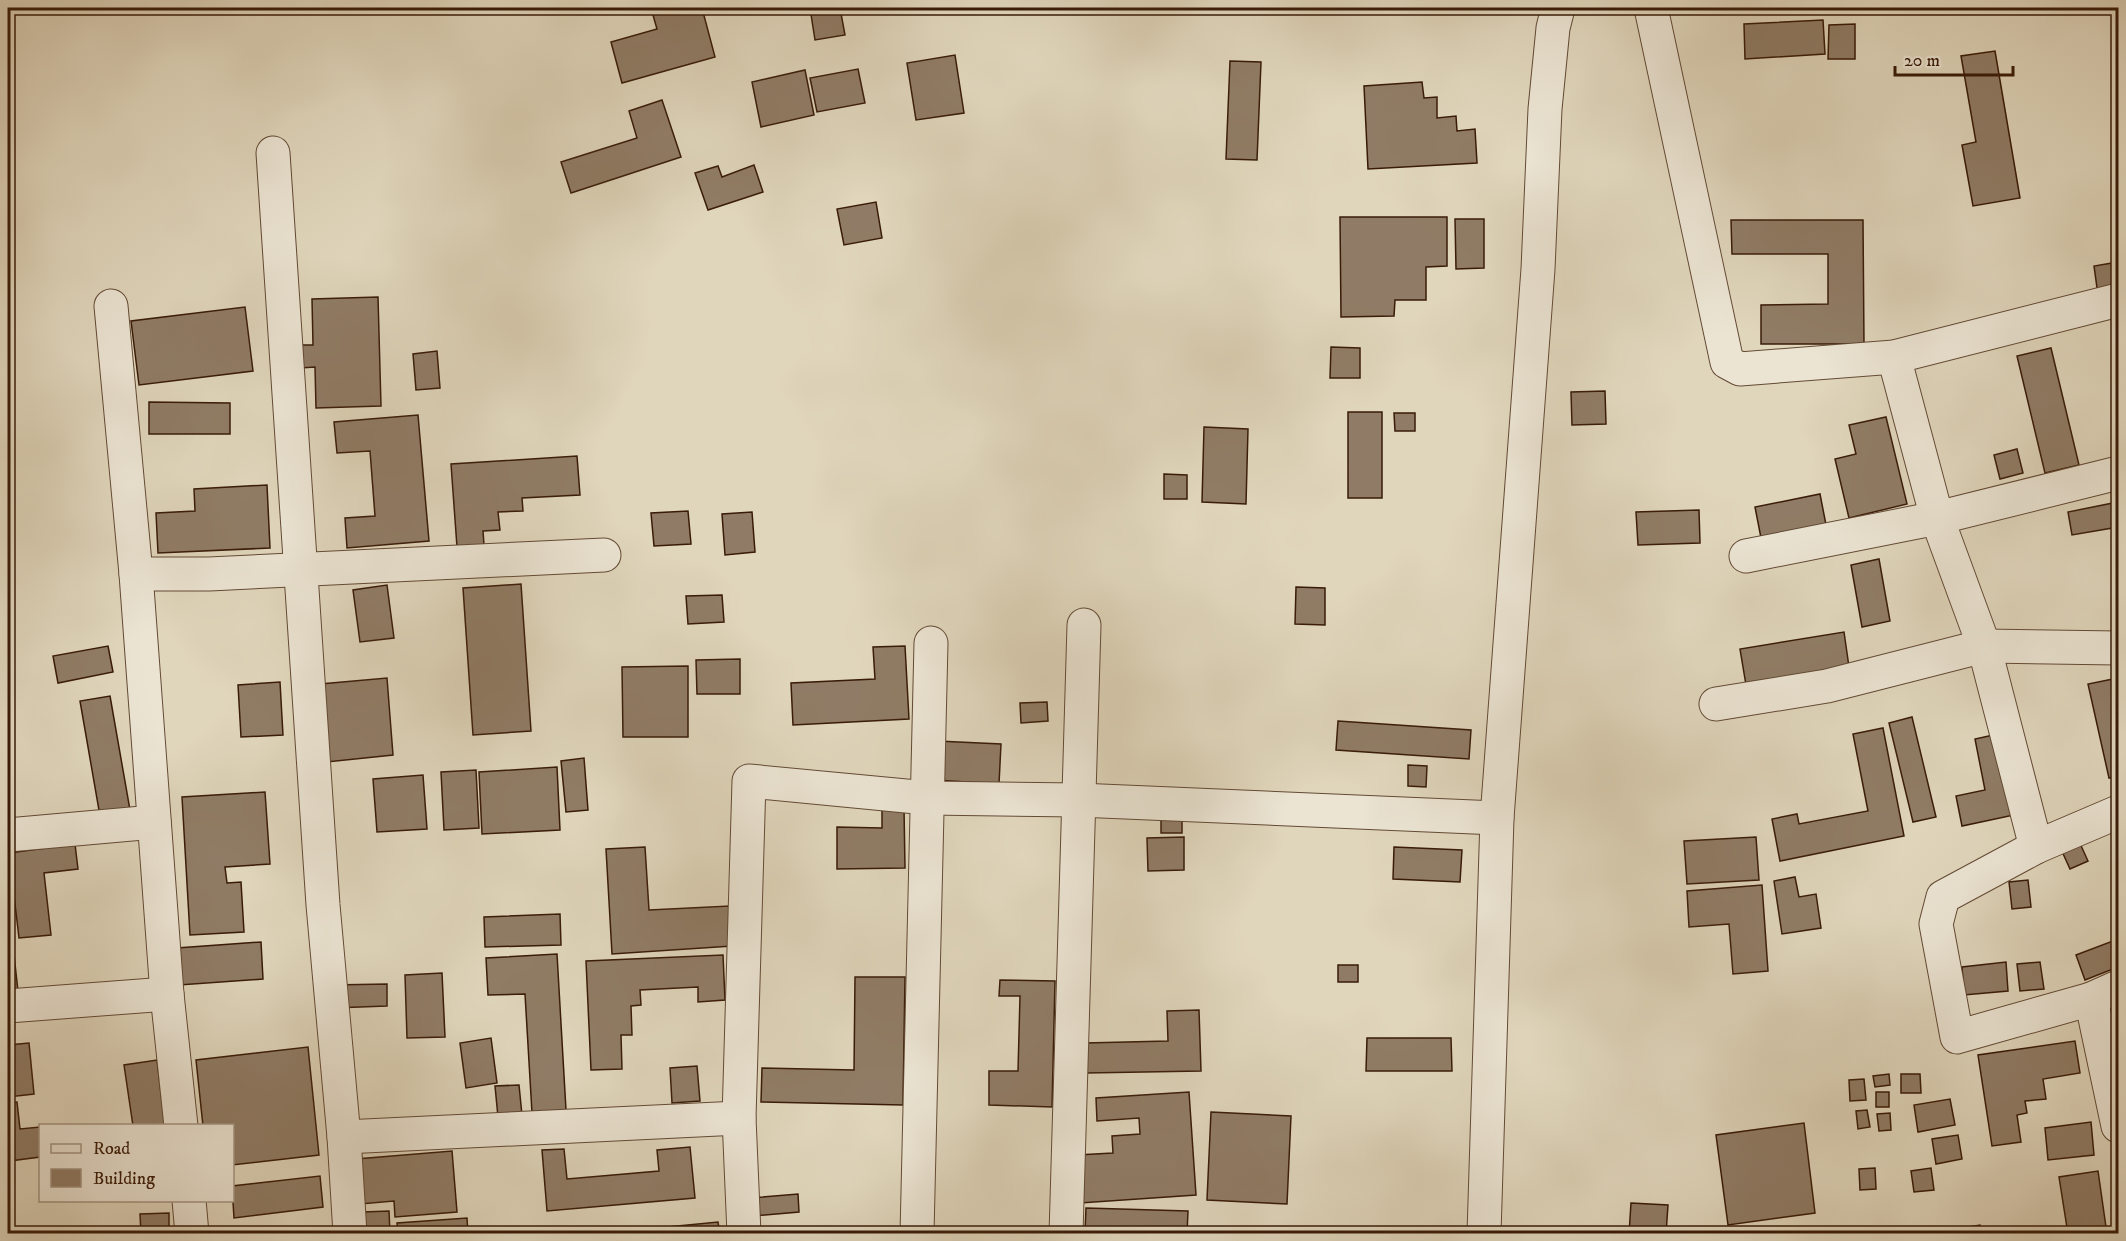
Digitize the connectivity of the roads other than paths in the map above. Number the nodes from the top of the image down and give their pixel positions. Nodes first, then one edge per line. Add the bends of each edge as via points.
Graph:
1 (1558, 8) edge
2 (1651, 8) edge
3 (273, 153) dead end
4 (2118, 300) edge
5 (111, 306) dead end
6 (1894, 357) junction
7 (2118, 473) edge
8 (1937, 518) junction
9 (604, 555) dead end
10 (1746, 556) dead end
11 (300, 569) junction
12 (136, 574) junction
13 (1084, 626) dead end
14 (931, 643) dead end
15 (1984, 646) junction
16 (2118, 648) edge
17 (1716, 704) dead end
18 (927, 798) junction
19 (1078, 800) junction
20 (2118, 812) edge
21 (1497, 819) junction
22 (154, 822) junction
23 (8, 836) edge
24 (2036, 847) junction
25 (2105, 993) edge
26 (167, 994) junction
27 (8, 1006) edge
28 (739, 1118) junction
29 (181, 1124) edge
30 (2118, 1126) edge
31 (344, 1137) junction
32 (189, 1202) edge
33 (192, 1233) edge
34 (350, 1233) edge
35 (744, 1233) edge
36 (917, 1233) edge
37 (1066, 1233) edge
38 (1484, 1233) edge

1 - 21 street via 1552,28 1545,109 1538,268
2 - 6 street via 1727,362 1740,369
3 - 11 street
4 - 6 street
5 - 12 street
6 - 8 street
7 - 8 street
8 - 10 street
8 - 15 street
9 - 11 street
11 - 12 street
11 - 31 street
12 - 22 street
13 - 19 street
14 - 18 street
15 - 16 street
15 - 17 street via 1827,686
15 - 24 street
18 - 19 street
18 - 28 street via 749,781
18 - 36 street
19 - 21 street
19 - 37 street
20 - 24 street
21 - 38 street
22 - 23 street
22 - 26 street
24 - 25 street via 1943,897 1936,924 1958,1037
25 - 30 street
26 - 27 street
26 - 29 street
28 - 31 street
28 - 35 street
31 - 34 street
32 - 33 street

